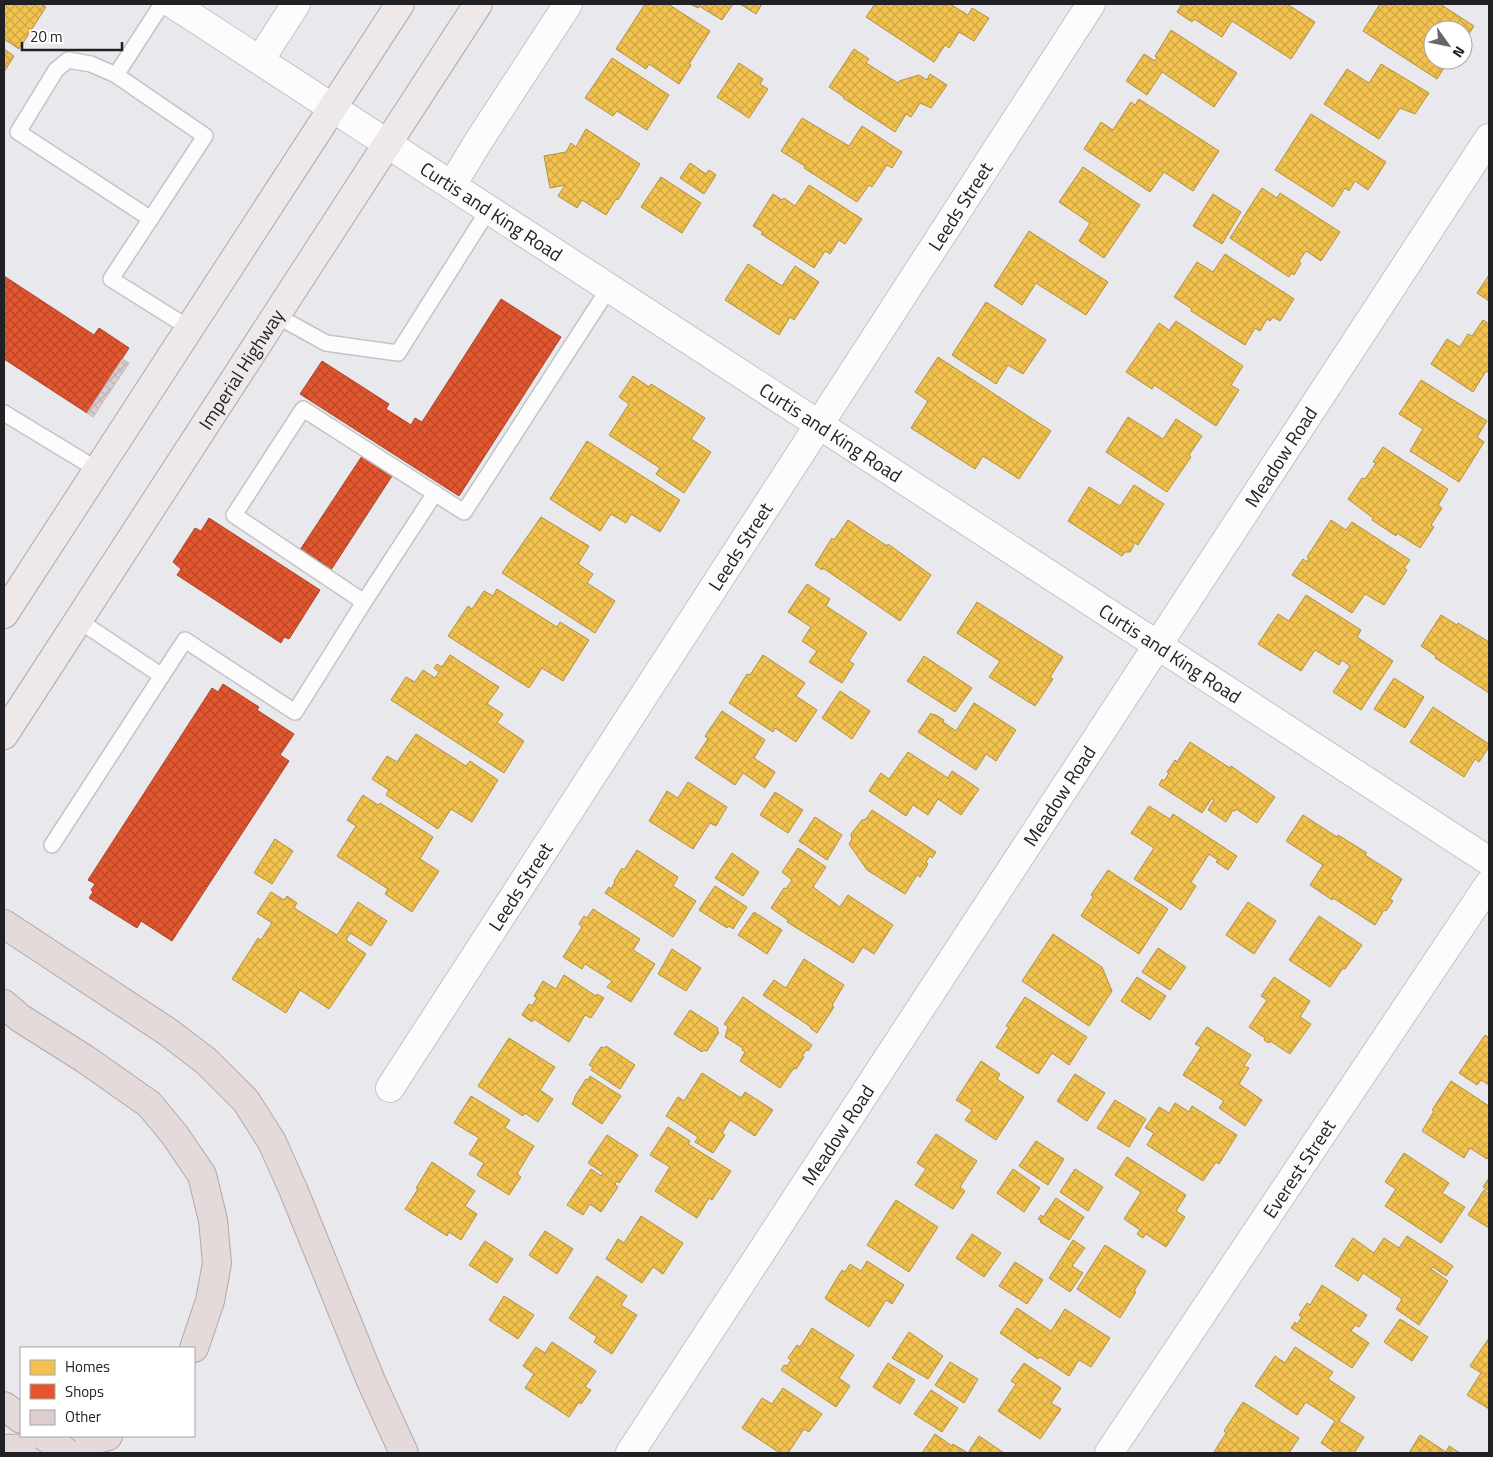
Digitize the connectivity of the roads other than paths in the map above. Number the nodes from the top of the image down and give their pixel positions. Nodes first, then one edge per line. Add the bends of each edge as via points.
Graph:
1 (162, 4) edge
2 (173, 4) edge
3 (296, 4) edge
4 (400, 4) edge
5 (478, 4) edge
6 (568, 4) edge
7 (1091, 4) edge
8 (260, 60) junction
9 (116, 75) junction
10 (333, 108) junction
11 (1489, 138) edge
12 (388, 144) junction
13 (452, 185) junction
14 (489, 209) junction
15 (151, 219) junction
16 (609, 288) junction
17 (277, 316) junction
18 (190, 328) junction
19 (4, 413) edge
20 (819, 425) junction
21 (98, 470) junction
22 (435, 493) junction
23 (364, 602) junction
24 (4, 614) edge
25 (78, 620) junction
26 (1158, 645) junction
27 (162, 676) junction
28 (4, 735) edge
29 (52, 845) dead end
30 (1489, 861) edge
31 (1489, 884) edge
32 (4, 924) edge
33 (9, 1012) edge
34 (390, 1088) dead end
35 (194, 1347) edge
36 (4, 1406) edge
37 (20, 1418) edge
38 (45, 1437) edge
39 (104, 1437) edge
40 (4, 1449) edge
41 (67, 1453) edge
42 (404, 1453) edge
43 (630, 1453) edge
44 (1109, 1453) edge

1 - 9 lane
2 - 8 street, Curtis and King Road
3 - 8 street
4 - 10 main road
5 - 12 main road, Imperial Highway
6 - 13 street
7 - 20 street, Leeds Street
8 - 10 street, Curtis and King Road
9 - 15 lane via 205,136
9 - 15 lane via 91,64 68,60 56,70 18,132
10 - 12 street, Curtis and King Road
10 - 18 main road
11 - 26 street, Meadow Road
12 - 13 street, Curtis and King Road
12 - 17 main road, Imperial Highway
13 - 14 street, Curtis and King Road
14 - 16 street, Curtis and King Road
14 - 17 lane via 398,352 326,343
15 - 18 lane via 111,279
16 - 20 street, Curtis and King Road
16 - 22 lane via 464,512
17 - 25 main road, Imperial Highway
18 - 21 main road
19 - 21 lane
20 - 26 street, Curtis and King Road
20 - 34 street, Leeds Street
21 - 24 main road
22 - 23 lane
22 - 23 lane via 303,409 234,515
23 - 27 lane via 295,712 184,640
25 - 27 lane
25 - 28 main road, Imperial Highway
26 - 30 street, Curtis and King Road
26 - 43 street, Meadow Road
27 - 29 lane
31 - 44 street, Everest Street
32 - 42 highway via 168,1032 206,1061 246,1101 272,1142
33 - 35 highway via 149,1104 202,1176 213,1220 217,1263 210,1302
36 - 37 highway
38 - 41 highway, bridge
39 - 40 highway via 69,1447

